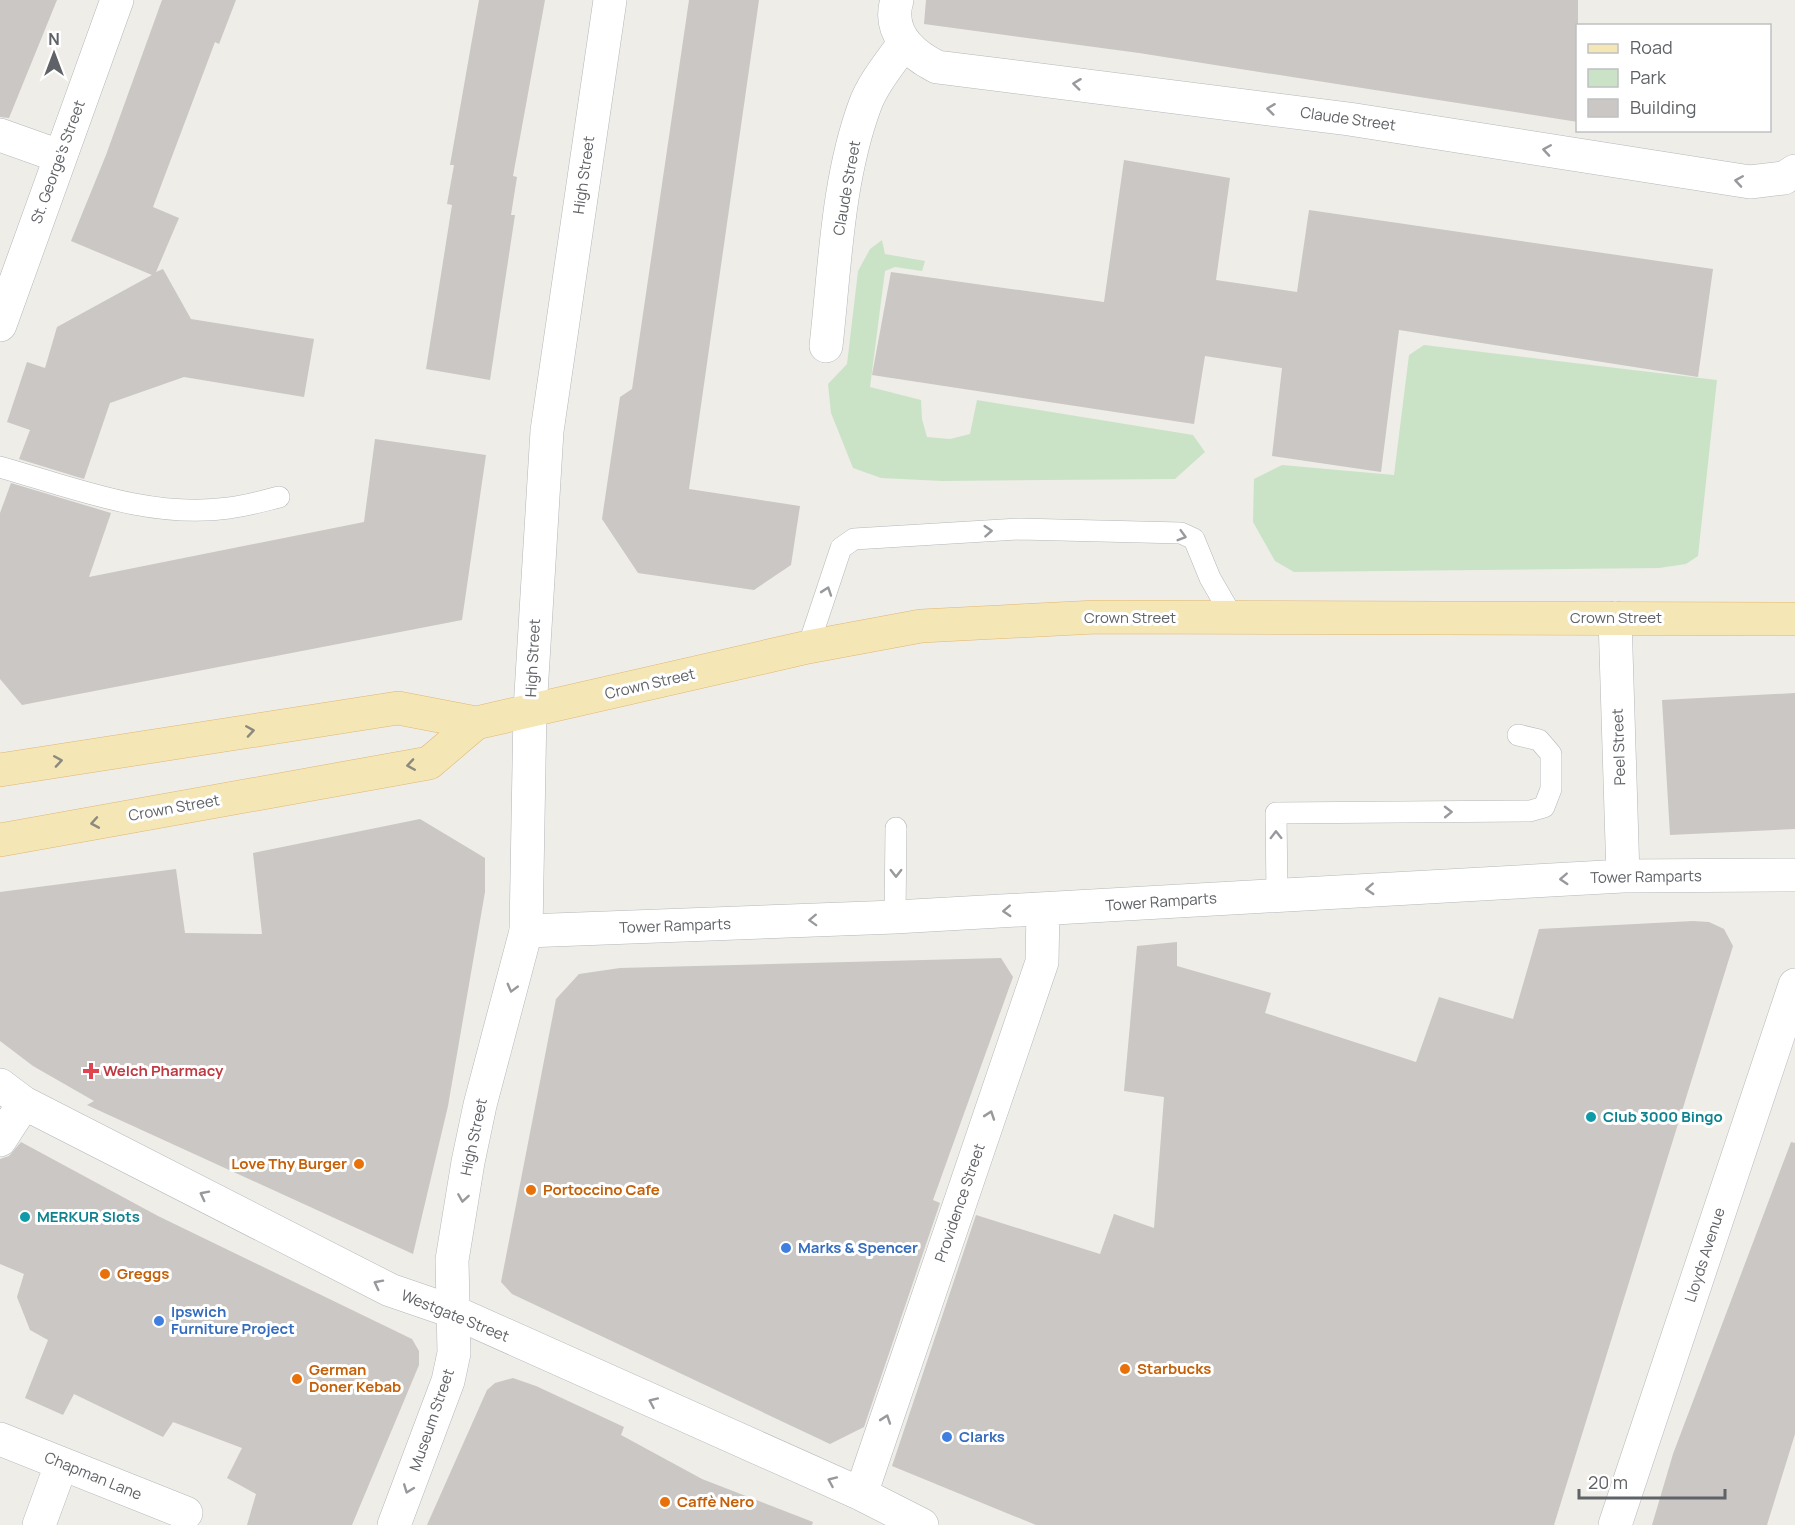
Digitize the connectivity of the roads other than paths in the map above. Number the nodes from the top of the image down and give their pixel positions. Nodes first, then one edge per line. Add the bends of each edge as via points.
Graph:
1 (117, 0) edge
2 (610, 0) edge
3 (897, 0) edge
4 (904, 43) junction
5 (0, 135) edge
6 (59, 156) junction
7 (1795, 171) edge
8 (0, 325) edge
9 (826, 346) dead end
10 (0, 467) edge
11 (279, 497) dead end
12 (1233, 618) junction
13 (1615, 618) junction
14 (1795, 619) edge
15 (808, 646) junction
16 (530, 710) junction
17 (476, 723) junction
18 (1518, 735) dead end
19 (0, 770) edge
20 (896, 828) dead end
21 (0, 840) edge
22 (1795, 875) edge
23 (1623, 876) junction
24 (1277, 894) junction
25 (1042, 909) junction
26 (895, 917) junction
27 (526, 931) junction
28 (1795, 986) edge
29 (12, 1094) edge
30 (0, 1140) edge
31 (454, 1312) junction
32 (0, 1439) edge
33 (61, 1465) junction
34 (861, 1494) junction
35 (186, 1513) dead end
36 (39, 1525) edge
37 (394, 1525) edge
38 (922, 1525) edge
39 (1615, 1525) edge

1 - 6 street, St. George's Street
2 - 16 street, High Street via 547,431
3 - 4 street via 897,31
7 -> 4 street, Claude Street via 1784,178 1750,182 1348,119 937,67
4 - 9 street, Claude Street via 865,103 853,146 844,190
5 - 6 street
6 - 8 street, St. George's Street
10 - 11 lane via 101,496 160,508 229,508
12 - 13 main road, Crown Street
12 - 15 main road, Crown Street via 1086,617 921,626
15 -> 12 lane via 841,548 854,539 1019,529 1181,533 1194,539
13 - 14 main road, Crown Street
13 - 23 street, Peel Street
15 - 16 main road, Crown Street
16 - 17 main road, Crown Street
16 - 27 street, High Street
19 -> 17 main road, Crown Street via 398,708
17 -> 21 main road, Crown Street via 429,763
24 -> 18 lane via 1276,813 1530,811 1544,807 1551,789 1551,754 1539,740
20 -> 26 lane
22 - 23 street, Tower Ramparts
23 -> 24 street, Tower Ramparts
24 - 25 street, Tower Ramparts
25 -> 26 street, Tower Ramparts
34 -> 25 street, Providence Street via 1042,963
26 -> 27 street, Tower Ramparts
27 -> 31 street, High Street via 468,1162 452,1260
28 - 39 street, Lloyds Avenue
29 - 30 street
31 -> 29 street, Westgate Street via 390,1290
34 -> 31 street, Westgate Street
31 -> 37 street, Museum Street via 454,1353 448,1381
32 - 33 street, Chapman Lane
33 - 35 street, Chapman Lane
33 - 36 street
34 - 38 street, Westgate Street

